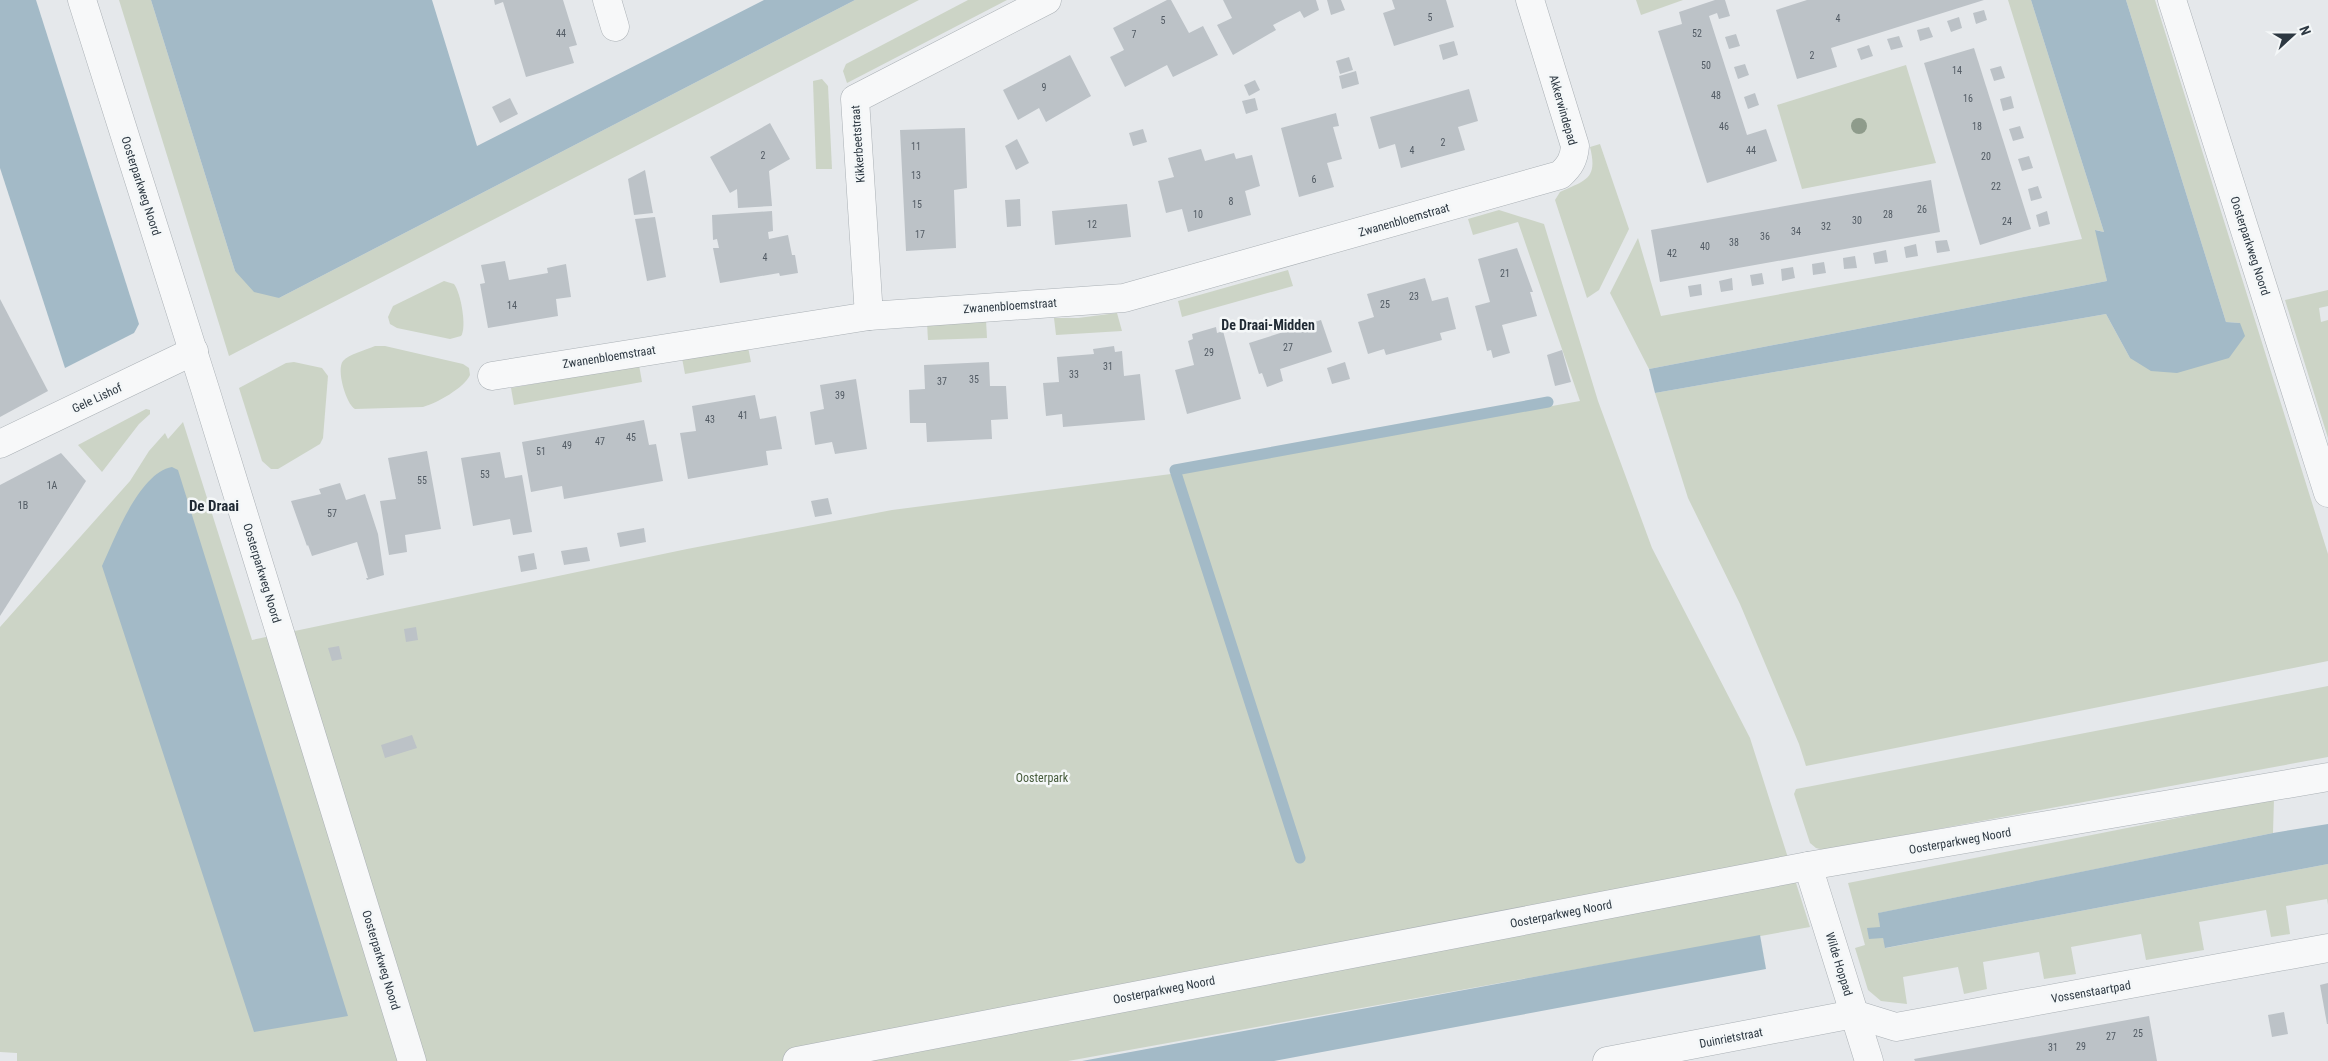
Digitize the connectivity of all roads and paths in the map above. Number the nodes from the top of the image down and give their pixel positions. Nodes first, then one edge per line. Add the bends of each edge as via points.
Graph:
1 (82, 0) edge
2 (607, 0) edge
3 (1047, 0) edge
4 (1530, 0) edge
5 (2172, 0) edge
6 (615, 27) dead end
7 (1519, 188) joint
8 (869, 316) junction
9 (194, 351) junction
10 (492, 376) dead end
11 (0, 444) edge
12 (2328, 493) edge
13 (2328, 777) edge
14 (1808, 866) junction
15 (2328, 948) edge
16 (1854, 1014) junction
17 (412, 1061) edge
18 (797, 1061) edge
19 (1608, 1061) edge
20 (1869, 1061) edge

1 - 9 street, Oosterparkweg Noord
2 - 6 street
3 - 8 street, Kikkerbeetstraat via 855,99
4 - 7 street, Akkerwindepad via 1575,146 1569,167 1560,175
5 - 12 street, Oosterparkweg Noord
7 - 8 street, Zwanenbloemstraat via 1124,298
8 - 10 street, Zwanenbloemstraat
9 - 11 street, Gele Lishof
9 - 17 street, Oosterparkweg Noord
13 - 14 street, Oosterparkweg Noord
14 - 16 street, Wilde Hoppad
14 - 18 street, Oosterparkweg Noord
15 - 16 street, Vossenstaartpad via 1896,1027
16 - 19 street, Duinrietstraat
16 - 20 street, Wilde Hoppad

